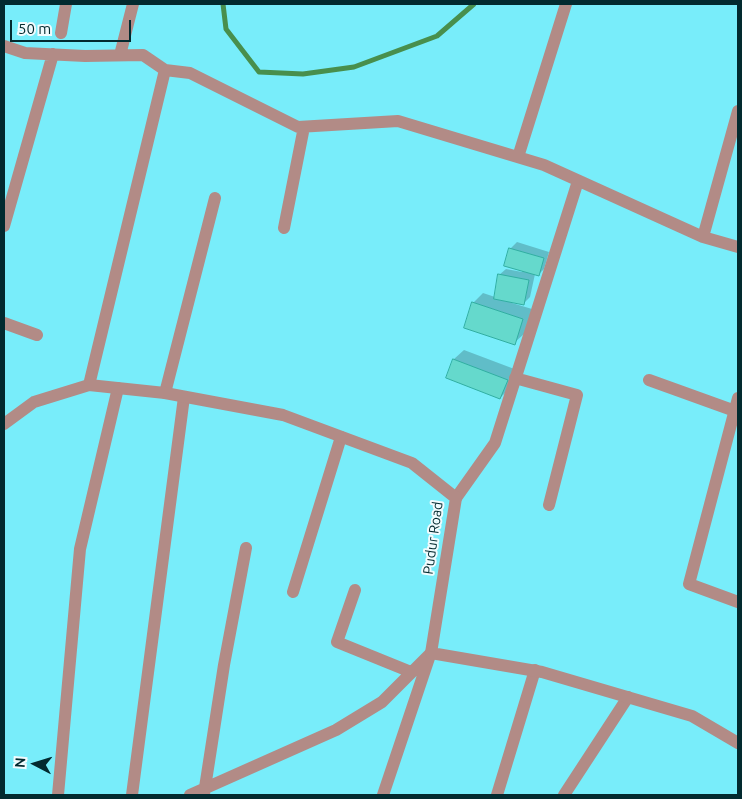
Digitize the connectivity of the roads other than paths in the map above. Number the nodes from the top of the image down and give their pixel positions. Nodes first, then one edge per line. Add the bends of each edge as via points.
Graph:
1 (66, 4) edge
2 (133, 4) edge
3 (566, 4) edge
4 (61, 33) dead end
5 (4, 46) edge
6 (53, 54) junction
7 (120, 55) junction
8 (165, 70) junction
9 (738, 111) edge
10 (304, 126) junction
11 (518, 157) junction
12 (578, 181) junction
13 (215, 198) dead end
14 (4, 226) edge
15 (284, 228) dead end
16 (703, 237) junction
17 (738, 247) edge
18 (4, 323) edge
19 (37, 335) dead end
20 (515, 378) junction
21 (649, 380) dead end
22 (89, 384) junction
23 (118, 388) junction
24 (165, 393) junction
25 (184, 397) junction
26 (737, 404) edge
27 (4, 424) edge
28 (341, 437) junction
29 (456, 498) junction
30 (549, 505) dead end
31 (246, 548) dead end
32 (356, 590) dead end
33 (293, 592) dead end
34 (738, 602) edge
35 (431, 653) junction
36 (535, 670) junction
37 (411, 672) junction
38 (628, 698) junction
39 (738, 743) edge
40 (205, 792) edge
41 (58, 795) edge
42 (132, 795) edge
43 (190, 795) edge
44 (383, 795) edge
45 (497, 795) edge
46 (564, 795) edge

1 - 4 street
2 - 7 street
3 - 11 street
5 - 6 street via 25,53
6 - 7 street
6 - 14 street
7 - 8 street via 143,55
8 - 10 street via 190,73 298,127
8 - 22 street
9 - 16 street
10 - 11 street via 398,121
10 - 15 street
11 - 12 street
12 - 16 street
12 - 20 street
13 - 24 street
16 - 17 street
18 - 19 street
20 - 29 street via 495,443
20 - 30 street via 577,395
21 - 26 street
22 - 23 street, Pudur Road
22 - 27 street, Pudur Road via 34,402
23 - 24 street, Pudur Road
23 - 41 street via 80,549
24 - 25 street, Pudur Road
25 - 28 street, Pudur Road via 283,415
25 - 42 street
26 - 34 street via 689,584
28 - 29 street, Pudur Road via 412,463
28 - 33 street
29 - 35 street, Pudur Road
31 - 40 street
32 - 37 street via 337,642
35 - 36 street
35 - 37 street
35 - 44 street, Pudur Road
36 - 38 street
36 - 45 street
37 - 40 street via 382,702 336,730
38 - 39 street via 692,716
38 - 46 street
40 - 43 street

